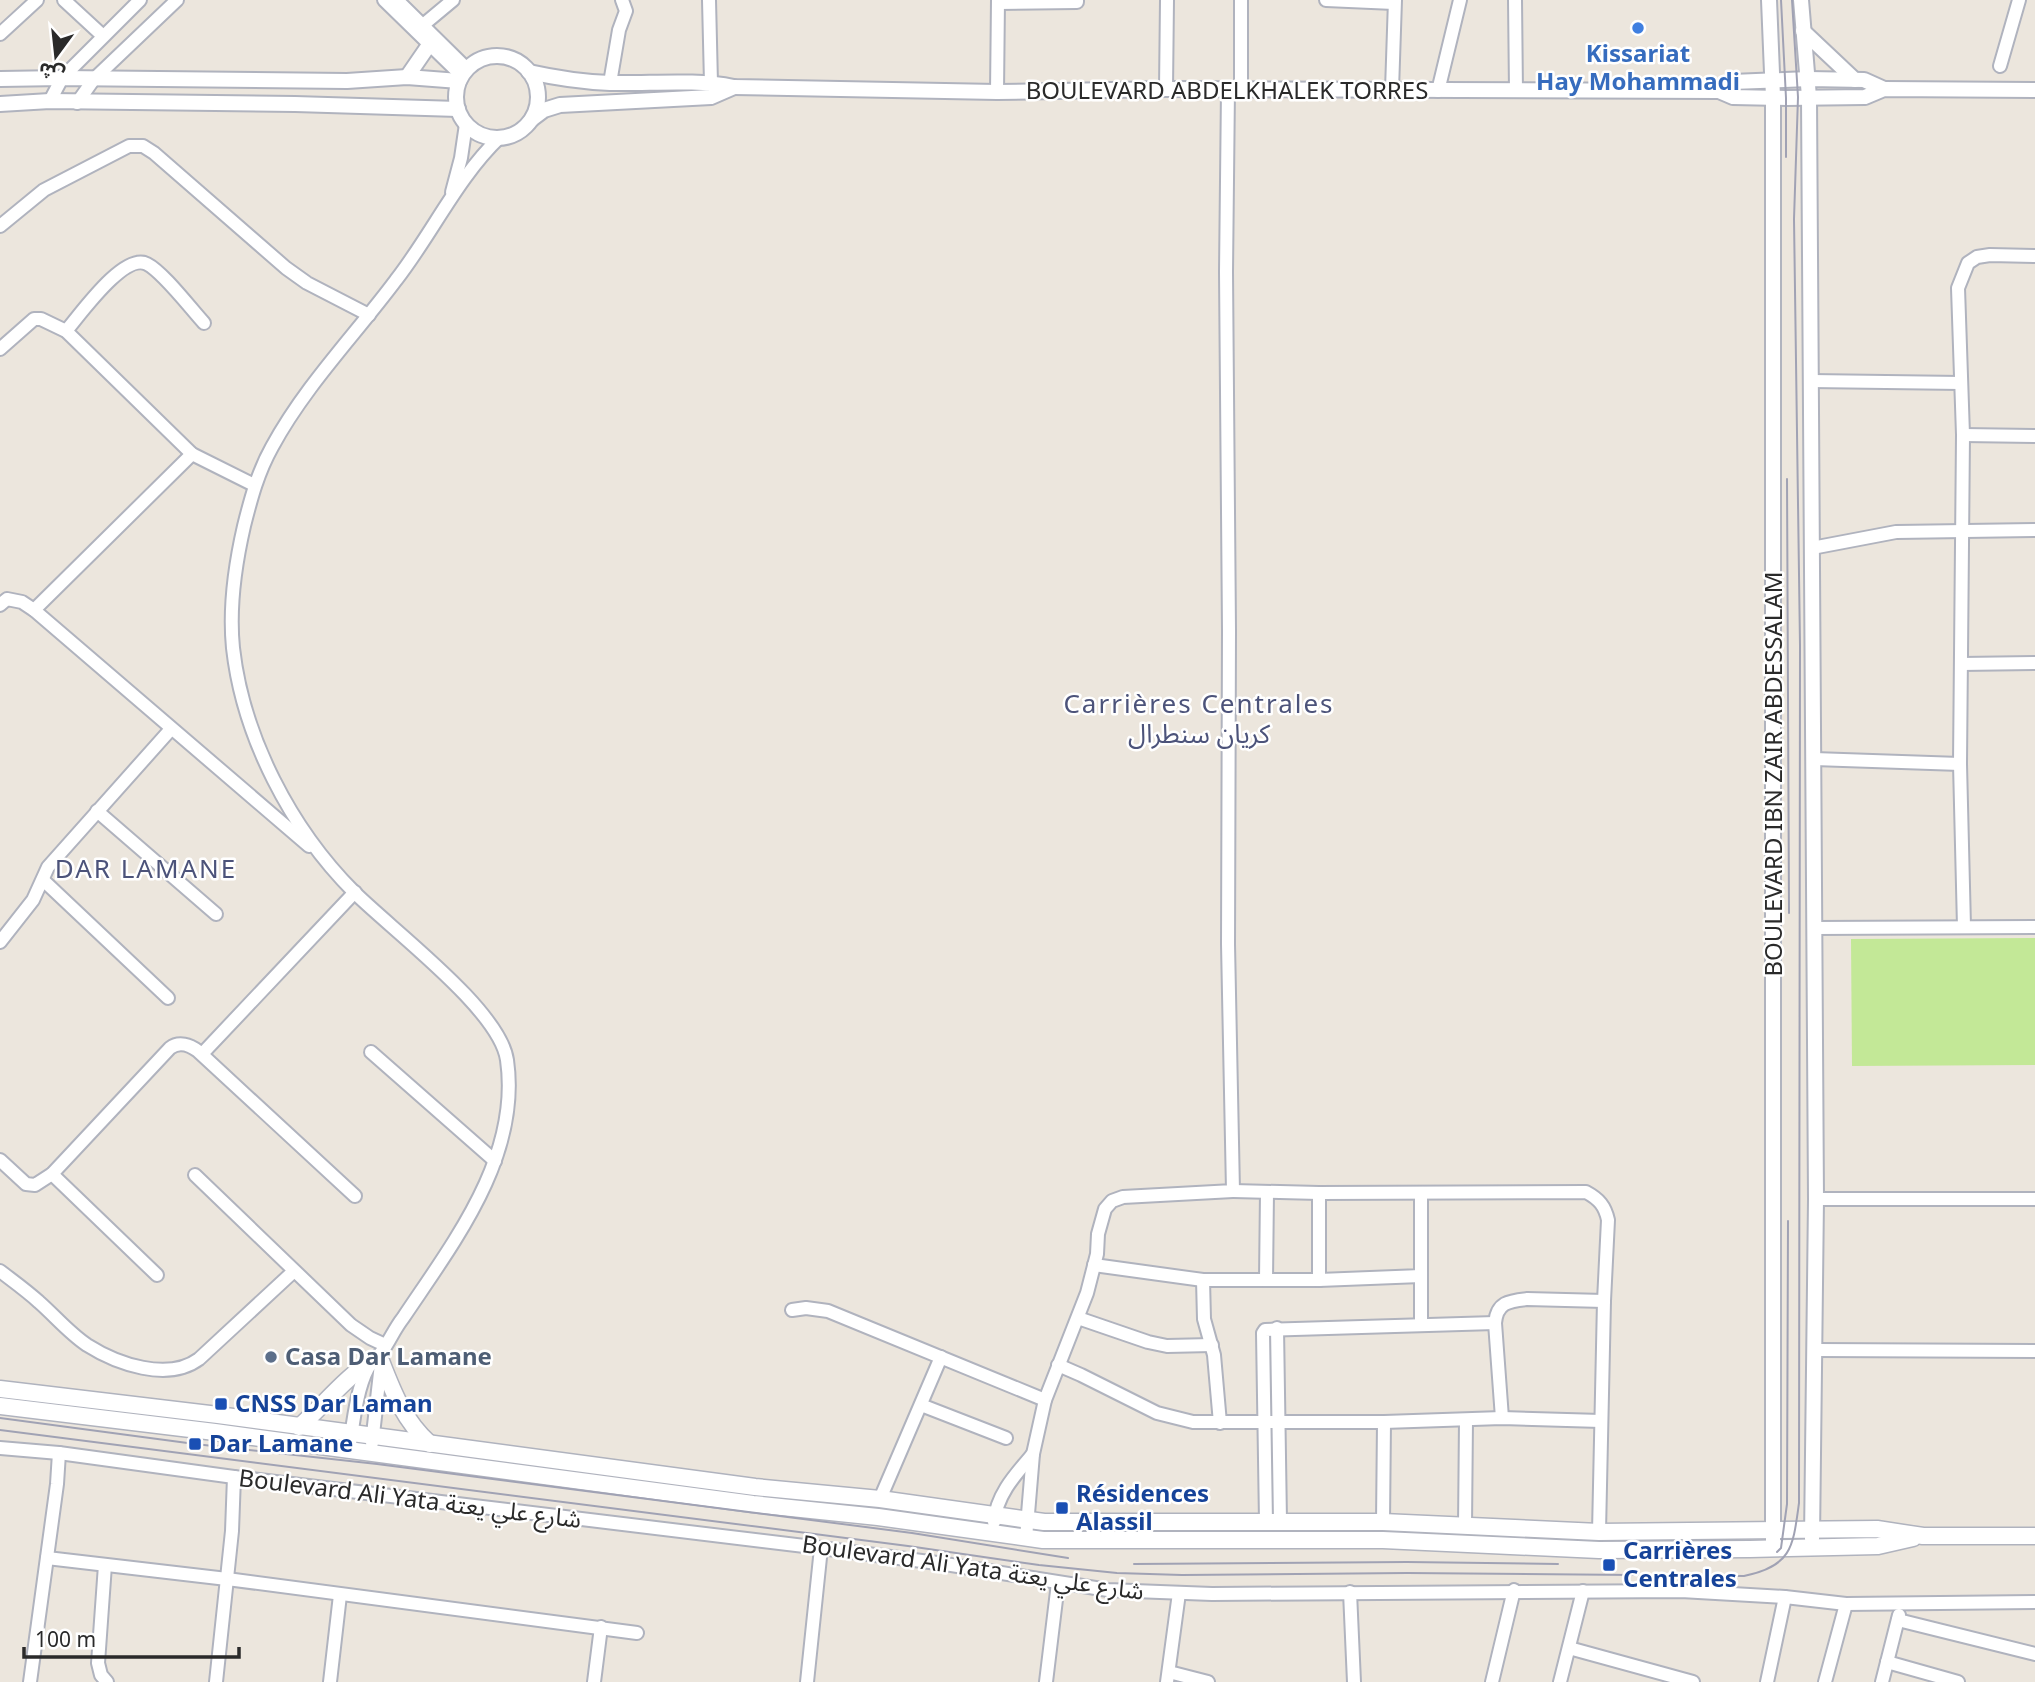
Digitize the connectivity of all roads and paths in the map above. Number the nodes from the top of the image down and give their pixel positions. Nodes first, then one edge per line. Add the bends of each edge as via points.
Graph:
1 (37, 0) edge
2 (64, 0) edge
3 (140, 0) edge
4 (177, 0) edge
5 (384, 0) edge
6 (397, 0) edge
7 (453, 0) edge
8 (622, 0) edge
9 (709, 0) edge
10 (1077, 0) edge
11 (1167, 0) edge
12 (1241, 0) edge
13 (1326, 0) edge
14 (1460, 0) edge
15 (1515, 0) edge
16 (1769, 0) edge
17 (1801, 0) edge
18 (2019, 0) edge
19 (1394, 1) edge
20 (998, 2) edge
21 (423, 25) junction
22 (1803, 31) junction
23 (0, 34) edge
24 (103, 36) junction
25 (429, 45) junction
26 (2000, 66) dead end
27 (529, 72) junction
28 (462, 75) junction
29 (407, 77) junction
30 (62, 78) junction
31 (0, 79) edge
32 (94, 79) junction
33 (1809, 79) junction
34 (1773, 80) junction
35 (1855, 80) junction
36 (610, 83) junction
37 (711, 83) junction
38 (734, 88) junction
39 (1166, 89) junction
40 (1235, 89) junction
41 (1884, 89) junction
42 (1392, 90) junction
43 (2035, 90) edge
44 (1438, 91) junction
45 (1516, 91) junction
46 (1719, 91) junction
47 (997, 92) junction
48 (1773, 97) junction
49 (1809, 97) junction
50 (50, 101) junction
51 (77, 103) junction
52 (0, 104) edge
53 (458, 109) junction
54 (466, 124) junction
55 (526, 126) junction
56 (500, 137) junction
57 (450, 201) junction
58 (0, 226) edge
59 (2035, 256) edge
60 (369, 315) junction
61 (204, 323) dead end
62 (66, 331) junction
63 (0, 349) edge
64 (1811, 381) junction
65 (1961, 383) junction
66 (1963, 435) junction
67 (2035, 436) edge
68 (192, 454) junction
69 (254, 485) junction
70 (1962, 530) junction
71 (2035, 530) edge
72 (1812, 548) junction
73 (0, 605) edge
74 (34, 610) junction
75 (2035, 663) edge
76 (1961, 664) junction
77 (171, 729) junction
78 (1814, 759) junction
79 (1961, 764) junction
80 (97, 811) junction
81 (327, 861) junction
82 (43, 880) junction
83 (355, 892) junction
84 (216, 914) dead end
85 (1964, 927) junction
86 (1814, 928) junction
87 (2035, 928) edge
88 (0, 942) edge
89 (168, 998) dead end
90 (371, 1052) dead end
91 (202, 1054) junction
92 (0, 1160) edge
93 (495, 1161) junction
94 (52, 1174) junction
95 (195, 1175) dead end
96 (1233, 1191) junction
97 (1267, 1192) junction
98 (1319, 1193) junction
99 (1422, 1193) junction
100 (355, 1196) dead end
101 (1816, 1199) junction
102 (2035, 1199) edge
103 (1094, 1265) junction
104 (0, 1271) edge
105 (294, 1271) junction
106 (157, 1275) dead end
107 (1421, 1276) junction
108 (1203, 1280) junction
109 (1266, 1280) junction
110 (1319, 1280) junction
111 (1604, 1301) junction
112 (792, 1310) dead end
113 (1079, 1318) junction
114 (1495, 1323) junction
115 (1420, 1325) junction
116 (1212, 1345) junction
117 (1816, 1350) junction
118 (2035, 1351) edge
119 (381, 1355) junction
120 (942, 1357) junction
121 (1058, 1365) junction
122 (0, 1389) edge
123 (1045, 1400) junction
124 (921, 1405) junction
125 (0, 1406) edge
126 (1502, 1418) junction
127 (1466, 1420) junction
128 (1601, 1421) junction
129 (1384, 1422) junction
130 (1220, 1423) junction
131 (1272, 1423) junction
132 (299, 1427) junction
133 (352, 1433) junction
134 (373, 1436) junction
135 (1006, 1438) dead end
136 (430, 1444) junction
137 (0, 1448) edge
138 (349, 1450) junction
139 (58, 1453) junction
140 (371, 1454) junction
141 (1033, 1454) junction
142 (234, 1477) junction
143 (880, 1499) junction
144 (995, 1515) junction
145 (1028, 1520) junction
146 (1273, 1522) junction
147 (1383, 1522) junction
148 (1465, 1526) junction
149 (1813, 1530) junction
150 (1599, 1532) junction
151 (992, 1534) junction
152 (1923, 1536) junction
153 (2035, 1536) edge
154 (1026, 1538) junction
155 (1774, 1539) junction
156 (1812, 1547) junction
157 (821, 1548) junction
158 (47, 1558) junction
159 (105, 1565) junction
160 (228, 1579) junction
161 (1058, 1583) junction
162 (1514, 1590) junction
163 (1583, 1591) junction
164 (1350, 1592) junction
165 (1179, 1593) junction
166 (340, 1595) junction
167 (1785, 1597) junction
168 (2035, 1602) edge
169 (1846, 1604) junction
170 (1902, 1604) junction
171 (1898, 1620) junction
172 (601, 1627) junction
173 (637, 1633) dead end
174 (1569, 1648) junction
175 (2035, 1654) edge
176 (1887, 1662) junction
177 (1912, 1675) edge
178 (1168, 1677) edge
179 (1950, 1681) edge
180 (30, 1682) edge
181 (107, 1682) edge
182 (216, 1682) edge
183 (330, 1682) edge
184 (594, 1682) edge
185 (807, 1682) edge
186 (1046, 1682) edge
187 (1208, 1682) edge
188 (1354, 1682) edge
189 (1492, 1682) edge
190 (1560, 1682) edge
191 (1693, 1682) edge
192 (1767, 1682) edge
193 (1825, 1682) edge
194 (1882, 1682) edge

1 - 23 street
2 - 24 street
3 - 24 street
4 - 32 street
5 - 25 street
6 - 21 street
7 - 21 street
8 - 36 street via 626,11
9 - 37 street
10 - 20 street
11 - 39 street
12 - 40 street
13 - 19 street
14 - 44 street
15 - 45 street
16 - 34 street, BOULEVARD IBN ZAIR ABDESSALAM
17 - 22 street, BOULEVARD IBN ZAIR ABDESSALAM
18 - 26 street
19 - 42 street
20 - 47 street
21 - 28 street
22 - 33 street, BOULEVARD IBN ZAIR ABDESSALAM
22 - 35 street
24 - 30 street
25 - 28 street
25 - 29 street
27 - 28 street via 499,56 476,61
27 - 36 street, BOULEVARD ABDELKHALEK TORRES
27 - 55 street via 538,94
28 - 29 street
28 - 53 street via 456,95
29 - 32 street via 347,81
30 - 31 street
30 - 32 street
30 - 50 street
32 - 51 street
33 - 34 street, BOULEVARD ABDELKHALEK TORRES
33 - 35 street, BOULEVARD ABDELKHALEK TORRES
33 - 49 street, BOULEVARD IBN ZAIR ABDESSALAM
34 - 46 street, BOULEVARD ABDELKHALEK TORRES via 1732,82
34 - 48 street, BOULEVARD IBN ZAIR ABDESSALAM
35 - 41 street, BOULEVARD ABDELKHALEK TORRES
36 - 37 street, BOULEVARD ABDELKHALEK TORRES
37 - 38 street, BOULEVARD ABDELKHALEK TORRES
38 - 47 street, BOULEVARD ABDELKHALEK TORRES
38 - 55 street, BOULEVARD ABDELKHALEK TORRES via 692,99 560,105 538,114
39 - 40 street, BOULEVARD ABDELKHALEK TORRES
39 - 47 street, BOULEVARD ABDELKHALEK TORRES
40 - 42 street, BOULEVARD ABDELKHALEK TORRES
40 - 96 street via 1226,272
41 - 43 street, BOULEVARD ABDELKHALEK TORRES
41 - 49 street, BOULEVARD ABDELKHALEK TORRES via 1865,97
42 - 44 street, BOULEVARD ABDELKHALEK TORRES
44 - 45 street, BOULEVARD ABDELKHALEK TORRES
45 - 46 street, BOULEVARD ABDELKHALEK TORRES
46 - 48 street, BOULEVARD ABDELKHALEK TORRES via 1733,97
48 - 49 street, BOULEVARD ABDELKHALEK TORRES
48 - 155 street, BOULEVARD IBN ZAIR ABDESSALAM
49 - 64 street, BOULEVARD IBN ZAIR ABDESSALAM
50 - 51 street
50 - 52 street
51 - 53 street
53 - 54 street
54 - 56 street via 476,132
54 - 57 street
55 - 56 street
56 - 57 street via 483,153
57 - 60 street
58 - 60 street via 44,190 129,146 143,146 286,268
59 - 65 street via 1990,255 1968,263 1958,288
60 - 69 street via 288,418
61 - 62 street via 158,272 135,262 115,274
62 - 63 street via 34,319
62 - 68 street
64 - 65 street
64 - 72 street, BOULEVARD IBN ZAIR ABDESSALAM
65 - 66 street
66 - 67 street
66 - 70 street
68 - 69 street
68 - 74 street
69 - 81 street via 232,612 237,672 276,785
70 - 71 street
70 - 72 street via 1896,532
70 - 76 street
72 - 78 street, BOULEVARD IBN ZAIR ABDESSALAM
73 - 74 street via 15,599
74 - 77 street
75 - 76 street
76 - 79 street
77 - 80 street
77 - 81 street
78 - 79 street
78 - 86 street, BOULEVARD IBN ZAIR ABDESSALAM
79 - 85 street
80 - 82 street via 48,867
80 - 84 street
81 - 83 street
82 - 88 street
82 - 89 street
83 - 91 street
83 - 93 street via 471,1000 503,1043 509,1089
85 - 86 street
85 - 87 street
86 - 101 street, BOULEVARD IBN ZAIR ABDESSALAM
90 - 93 street
91 - 94 street via 187,1045 173,1045
91 - 100 street
92 - 94 street via 30,1185
93 - 119 street via 445,1255
94 - 106 street
95 - 105 street
96 - 97 street
96 - 103 street via 1112,1201 1105,1209
97 - 98 street
97 - 109 street
98 - 99 street
98 - 110 street
99 - 107 street
99 - 111 street via 1586,1192 1598,1199 1608,1220
101 - 102 street
101 - 117 street, BOULEVARD IBN ZAIR ABDESSALAM
103 - 108 street
103 - 113 street
104 - 105 street via 89,1346 155,1370 190,1366
105 - 119 street via 370,1338
107 - 110 street
107 - 115 street
108 - 109 street
108 - 116 street via 1204,1319
109 - 110 street
111 - 114 street via 1515,1300 1500,1307
111 - 128 street
112 - 120 street via 828,1311
113 - 116 street via 1167,1346
113 - 121 street
114 - 115 street
114 - 126 street
115 - 131 street via 1277,1328
116 - 130 street
117 - 118 street
117 - 149 street, BOULEVARD IBN ZAIR ABDESSALAM
119 - 132 main road via 355,1372
119 - 133 street via 369,1366 363,1382
119 - 134 street
119 - 136 main road via 391,1389 407,1419
120 - 123 street
120 - 124 street
121 - 123 street
121 - 130 street via 1157,1413
122 - 132 main road, Boulevard Ali Yata شارع علي يعتة
123 - 141 street
124 - 135 street
124 - 143 street
125 - 138 main road, Boulevard Ali Yata شارع علي يعتة
126 - 127 street
126 - 128 street
127 - 129 street
127 - 148 street
128 - 150 street
129 - 131 street
129 - 147 street
130 - 131 street
131 - 146 street
132 - 133 main road, Boulevard Ali Yata شارع علي يعتة
133 - 134 main road, Boulevard Ali Yata شارع علي يعتة
133 - 138 street
134 - 136 main road, Boulevard Ali Yata شارع علي يعتة
134 - 140 street
136 - 143 main road, Boulevard Ali Yata شارع علي يعتة
137 - 139 street, Boulevard Ali Yata شارع علي يعتة
138 - 140 main road, Boulevard Ali Yata شارع علي يعتة
139 - 142 street, Boulevard Ali Yata شارع علي يعتة
139 - 158 street
140 - 151 main road, Boulevard Ali Yata شارع علي يعتة
141 - 144 street via 1010,1481
141 - 145 street
142 - 157 street, Boulevard Ali Yata شارع علي يعتة
142 - 160 street
143 - 144 main road, Boulevard Ali Yata شارع علي يعتة
144 - 145 main road, Boulevard Ali Yata شارع علي يعتة
144 - 151 street
145 - 146 main road, Boulevard Ali Yata شارع علي يعتة
145 - 154 street
146 - 147 main road, Boulevard Ali Yata شارع علي يعتة
147 - 148 main road, Boulevard Ali Yata شارع علي يعتة
148 - 150 main road, Boulevard Ali Yata شارع علي يعتة
149 - 152 main road, Boulevard Ali Yata شارع علي يعتة via 1877,1529
149 - 155 main road, Boulevard Ali Yata شارع علي يعتة
149 - 156 street, BOULEVARD IBN ZAIR ABDESSALAM
150 - 155 main road, Boulevard Ali Yata شارع علي يعتة
151 - 154 main road, Boulevard Ali Yata شارع علي يعتة
152 - 153 main road, Boulevard Ali Yata شارع علي يعتة
152 - 156 main road, Boulevard Ali Yata شارع علي يعتة via 1878,1546
154 - 155 main road, Boulevard Ali Yata شارع علي يعتة via 1383,1540 1598,1550 1750,1549
155 - 156 main road, Boulevard Ali Yata شارع علي يعتة
157 - 161 street, Boulevard Ali Yata شارع علي يعتة
157 - 185 street
158 - 159 street
158 - 180 street
159 - 160 street
159 - 181 street via 98,1663
160 - 166 street
160 - 182 street
161 - 165 street, Boulevard Ali Yata شارع علي يعتة
161 - 186 street
162 - 163 street, Boulevard Ali Yata شارع علي يعتة
162 - 164 street, Boulevard Ali Yata شارع علي يعتة
162 - 189 street
163 - 167 street, Boulevard Ali Yata شارع علي يعتة
163 - 174 street
164 - 165 street, Boulevard Ali Yata شارع علي يعتة
164 - 188 street
165 - 178 street
166 - 172 street
166 - 183 street
167 - 169 street, Boulevard Ali Yata شارع علي يعتة
167 - 192 street
168 - 170 street, Boulevard Ali Yata شارع علي يعتة
169 - 170 street, Boulevard Ali Yata شارع علي يعتة
169 - 193 street
170 - 171 street
171 - 175 street
171 - 176 street
172 - 173 street
172 - 184 street
174 - 190 street
174 - 191 street
176 - 177 street
176 - 194 street
177 - 179 street
178 - 187 street

